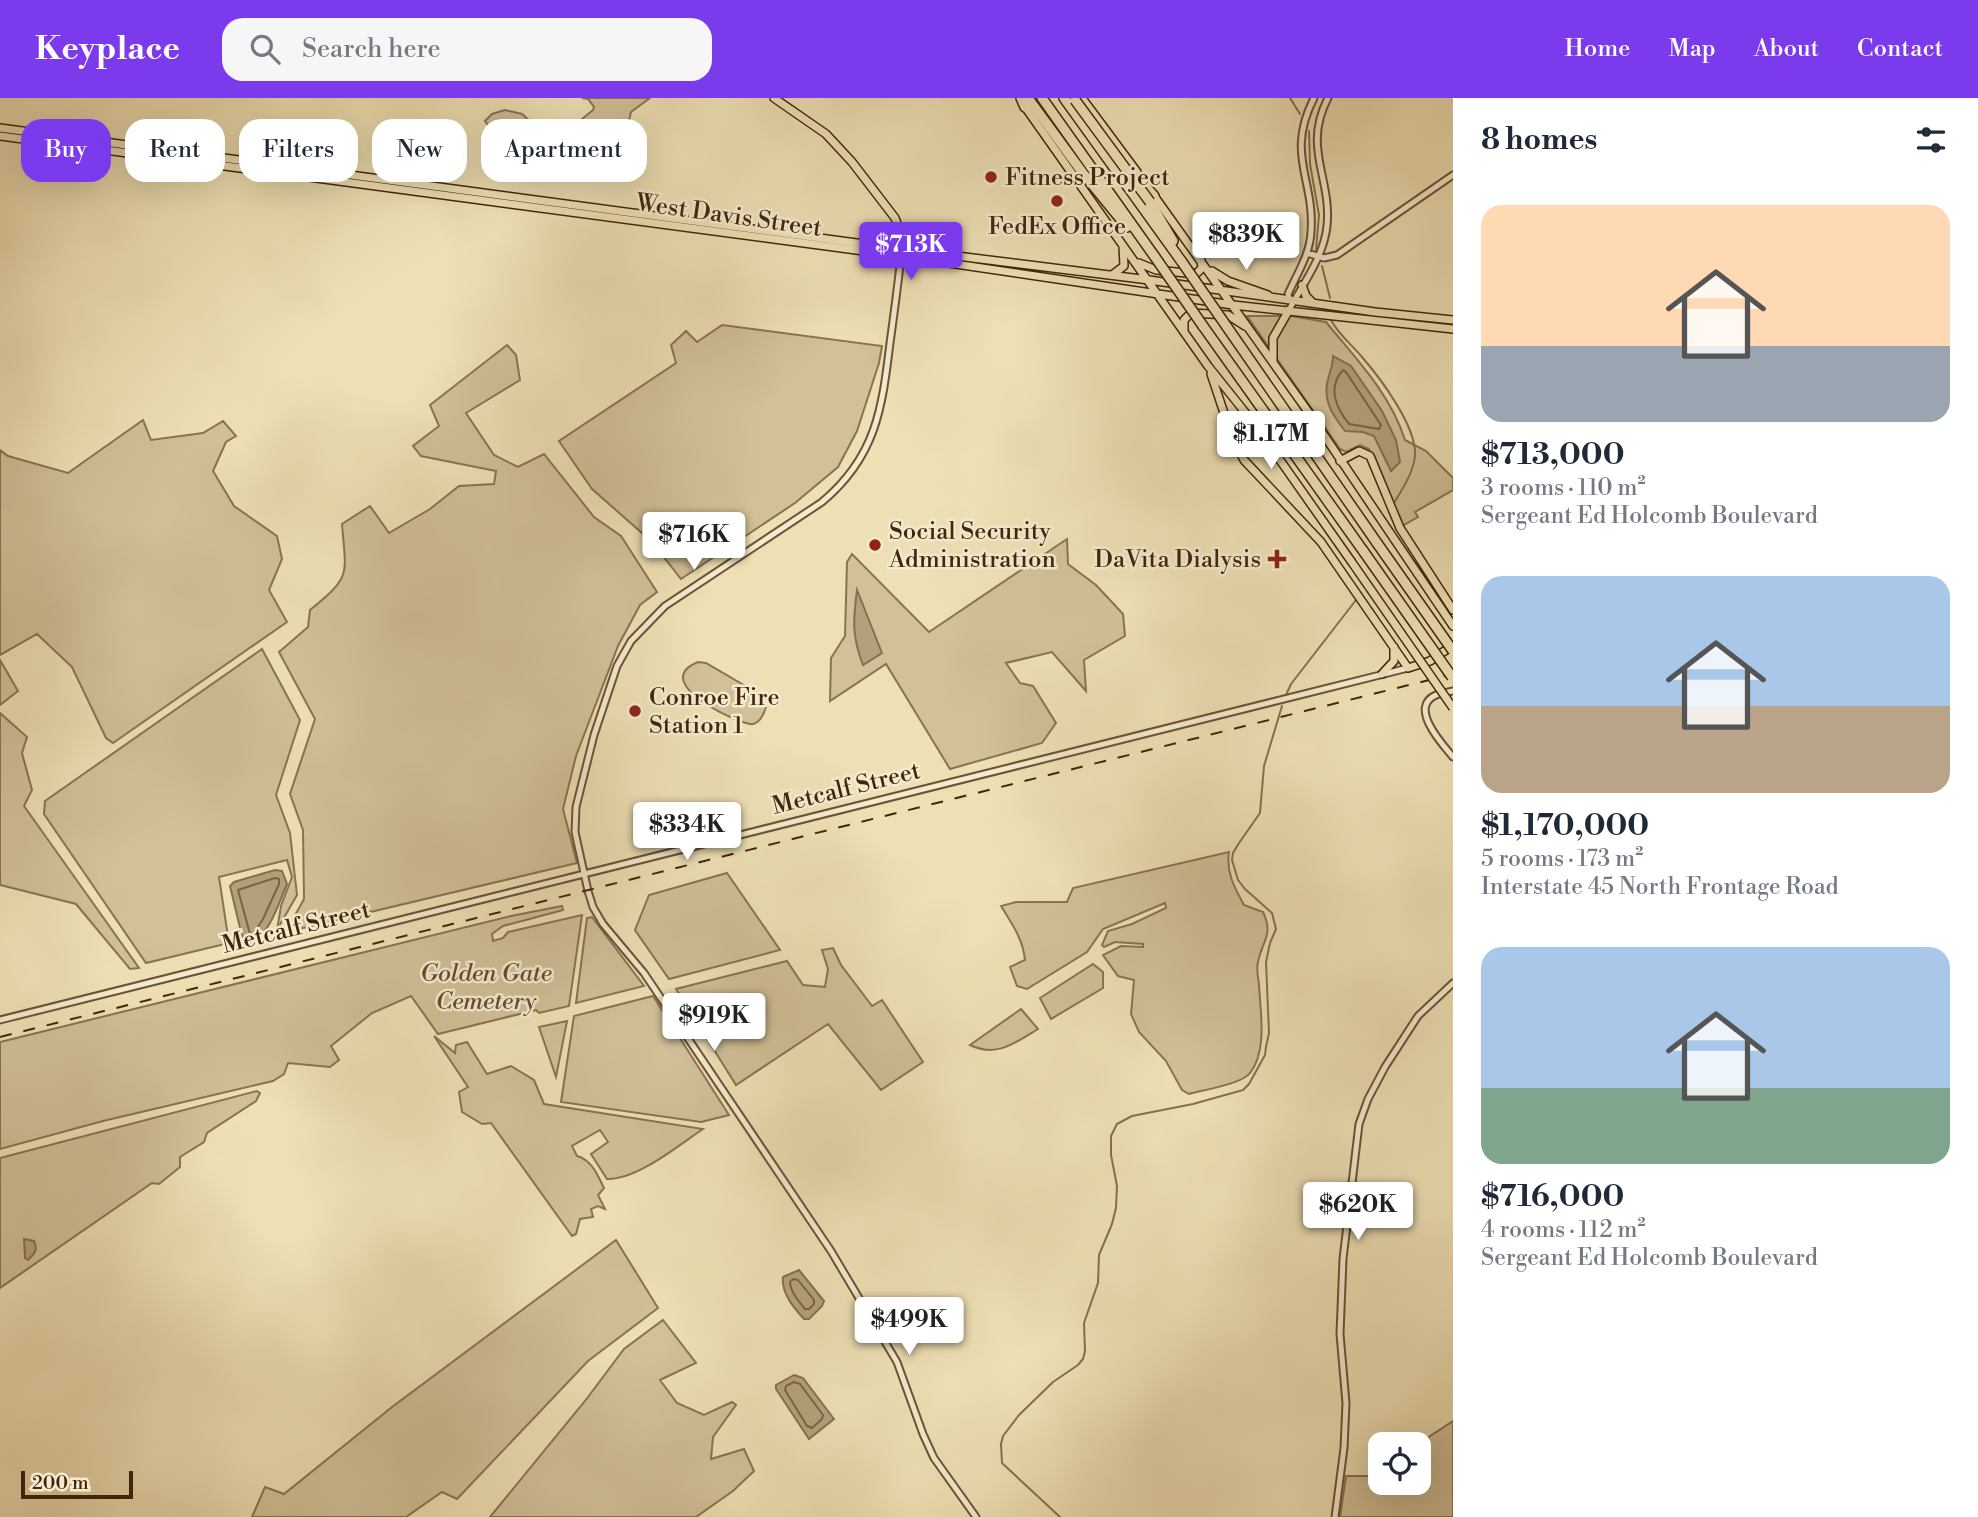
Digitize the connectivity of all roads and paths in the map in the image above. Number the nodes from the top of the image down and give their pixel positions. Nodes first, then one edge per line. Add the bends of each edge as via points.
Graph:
1 (775, 98) edge
2 (1042, 98) edge
3 (1073, 98) edge
4 (1314, 98) edge
5 (1328, 98) edge
6 (1023, 100) edge
7 (1304, 122) junction
8 (1318, 125) junction
9 (1, 132) edge
10 (21, 134) edge
11 (21, 138) edge
12 (111, 143) edge
13 (116, 144) junction
14 (125, 145) edge
15 (111, 148) edge
16 (225, 159) edge
17 (225, 167) edge
18 (1453, 175) edge
19 (372, 179) edge
20 (372, 181) edge
21 (397, 182) edge
22 (341, 183) junction
23 (1152, 199) junction
24 (538, 201) junction
25 (502, 204) junction
26 (595, 213) junction
27 (899, 225) junction
28 (754, 230) junction
29 (709, 232) junction
30 (1139, 235) junction
31 (1122, 242) junction
32 (885, 247) junction
33 (901, 253) junction
34 (1307, 253) junction
35 (1318, 257) junction
36 (1136, 261) junction
37 (1182, 262) junction
38 (1203, 262) junction
39 (1112, 275) junction
40 (1149, 280) junction
41 (1302, 285) junction
42 (1223, 290) junction
43 (1159, 295) junction
44 (1275, 298) junction
45 (1291, 300) junction
46 (1313, 303) junction
47 (1233, 305) junction
48 (1289, 310) junction
49 (1383, 314) junction
50 (1453, 320) edge
51 (1372, 321) junction
52 (1453, 329) edge
53 (1184, 330) junction
54 (1251, 331) junction
55 (1273, 362) junction
56 (1209, 366) junction
57 (1262, 433) junction
58 (1238, 448) junction
59 (1340, 461) junction
60 (1453, 610) edge
61 (1453, 626) edge
62 (1453, 646) edge
63 (1394, 647) junction
64 (1453, 651) edge
65 (1408, 668) junction
66 (1382, 674) junction
67 (1453, 678) edge
68 (1453, 691) edge
69 (1453, 708) edge
70 (1453, 757) edge
71 (585, 875) junction
72 (1453, 983) edge
73 (0, 1020) edge
74 (976, 1517) edge
75 (1335, 1517) edge

1 - 27 main road via 829,137
2 - 30 highway
3 - 23 highway, bridge
3 - 37 highway
4 - 7 street
5 - 8 street
6 - 30 highway via 1102,198
6 - 31 main road
7 - 8 street
7 - 34 street via 1300,154 1312,222
8 - 35 street via 1317,154 1327,221
9 - 10 main road, West Davis Street
9 - 11 main road, West Davis Street
12 - 13 main road, West Davis Street
13 - 14 main road, West Davis Street
13 - 15 main road
16 - 19 main road, West Davis Street
17 - 22 main road, West Davis Street
18 - 35 street via 1337,255
20 - 22 main road via 346,178
21 - 24 main road, West Davis Street
22 - 25 main road, West Davis Street
23 - 37 highway
23 - 38 main road
24 - 25 main road via 506,200
24 - 26 main road, West Davis Street
25 - 26 main road, West Davis Street
26 - 28 main road, West Davis Street via 631,213
26 - 29 main road, West Davis Street
27 - 32 main road
27 - 33 main road
28 - 29 main road via 715,228
28 - 32 main road, West Davis Street
29 - 33 main road, West Davis Street
30 - 67 highway, bridge
31 - 36 main road
31 - 39 main road via 1124,266
32 - 33 main road, West Davis Street
33 - 39 main road, West Davis Street
33 - 43 main road, West Davis Street
33 - 71 street via 881,407 875,430 853,471 822,502 665,606 622,654 576,807 575,832
34 - 35 street
34 - 45 street via 1289,293
35 - 41 street
36 - 38 main road via 1148,268 1196,274
36 - 40 main road
37 - 64 highway, bridge
38 - 42 main road
38 - 44 main road via 1228,281
39 - 40 main road, West Davis Street
40 - 42 main road, West Davis Street
40 - 43 main road
41 - 45 street
41 - 46 main road
42 - 44 main road, West Davis Street
42 - 47 main road
43 - 47 main road, West Davis Street
43 - 53 main road
44 - 45 main road, West Davis Street
45 - 46 main road, West Davis Street
45 - 48 street
46 - 49 main road, West Davis Street
47 - 48 main road, West Davis Street
47 - 54 main road
48 - 51 main road, West Davis Street
48 - 55 main road via 1273,338
49 - 50 main road, West Davis Street
49 - 51 main road
51 - 52 main road, West Davis Street
53 - 54 main road via 1184,320 1191,313 1228,315
53 - 56 main road
54 - 55 main road
55 - 59 main road
56 - 57 main road
56 - 58 main road
57 - 58 main road via 1255,428 1243,431
57 - 69 main road, bridge
58 - 63 main road via 1254,472 1321,542
59 - 60 main road via 1359,451 1370,456 1402,532
59 - 61 main road
62 - 65 main road, Metcalf Street
63 - 65 main road
63 - 66 main road via 1394,661
65 - 66 street, Metcalf Street
66 - 71 street, Metcalf Street
68 - 70 street via 1434,695 1425,710 1438,739
71 - 73 street, Metcalf Street
71 - 74 street via 603,924 644,973 831,1251 897,1362 934,1458
72 - 75 street via 1418,1016 1368,1098 1359,1124 1343,1259 1340,1334 1346,1403

